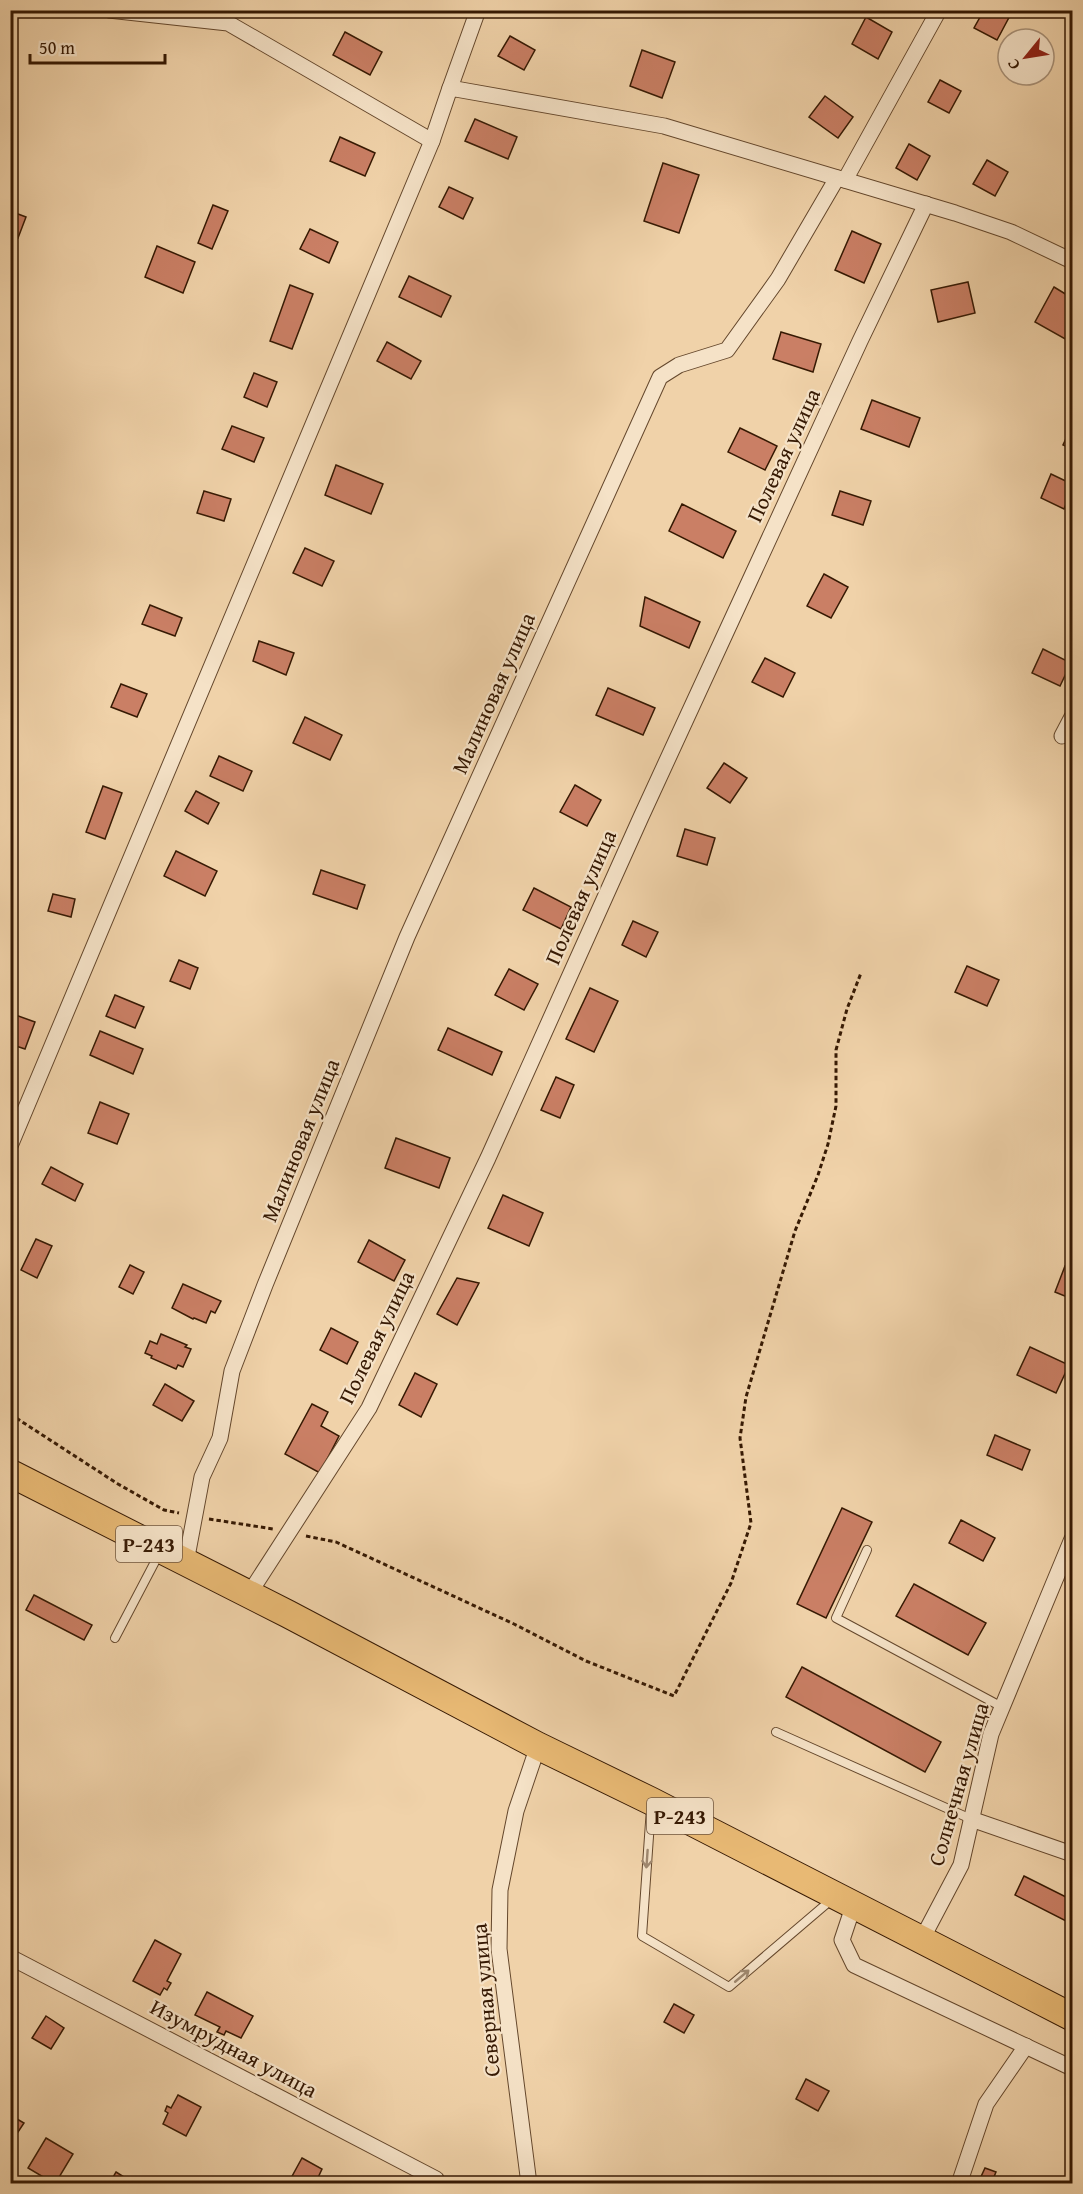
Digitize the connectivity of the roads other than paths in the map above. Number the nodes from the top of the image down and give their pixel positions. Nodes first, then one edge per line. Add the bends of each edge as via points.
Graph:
1 (109, 10) edge
2 (478, 10) edge
3 (939, 10) edge
4 (450, 88) junction
5 (432, 141) junction
6 (841, 179) junction
7 (926, 204) junction
8 (1072, 261) edge
9 (1072, 717) edge
10 (1062, 736) dead end
11 (10, 1146) edge
12 (10, 1473) edge
13 (1072, 1539) edge
14 (161, 1550) junction
15 (867, 1550) dead end
16 (186, 1562) junction
17 (249, 1594) junction
18 (115, 1638) dead end
19 (1002, 1707) junction
20 (776, 1732) dead end
21 (538, 1746) junction
22 (651, 1801) junction
23 (971, 1819) junction
24 (1072, 1854) edge
25 (845, 1900) junction
26 (922, 1939) junction
27 (10, 1957) edge
28 (1072, 2017) edge
29 (1026, 2046) junction
30 (1072, 2068) edge
31 (436, 2179) dead end
32 (529, 2184) edge
33 (959, 2184) edge

1 - 5 street via 228,23
2 - 4 street
3 - 6 street, Малиновая улица
4 - 5 street
4 - 6 street via 664,126
5 - 11 street
6 - 7 street
6 - 16 street, Малиновая улица via 778,279 727,350 679,365 660,377 407,937 266,1285 232,1371 220,1438 202,1478
7 - 8 street via 1011,232
7 - 17 street, Полевая улица via 641,817 488,1158 369,1408
9 - 10 street
12 - 14 highway, Р-243
13 - 19 street, Солнечная улица
14 - 16 highway, Р-243
14 - 18 lane
15 - 19 lane via 836,1618
16 - 17 highway, Р-243
17 - 21 highway, Р-243
19 - 23 street, Солнечная улица via 991,1734
20 - 23 lane
21 - 22 highway, Р-243
21 - 32 street, Северная улица via 516,1811 500,1890 499,1948
22 - 25 highway, Р-243
22 -> 25 lane via 642,1936 729,1987
23 - 24 street
23 - 26 street, Солнечная улица via 962,1865
25 - 26 highway, Р-243
25 - 29 street via 842,1940 854,1965
26 - 28 highway, Р-243
27 - 31 street, Изумрудная улица
29 - 30 street
29 - 33 street via 986,2104

